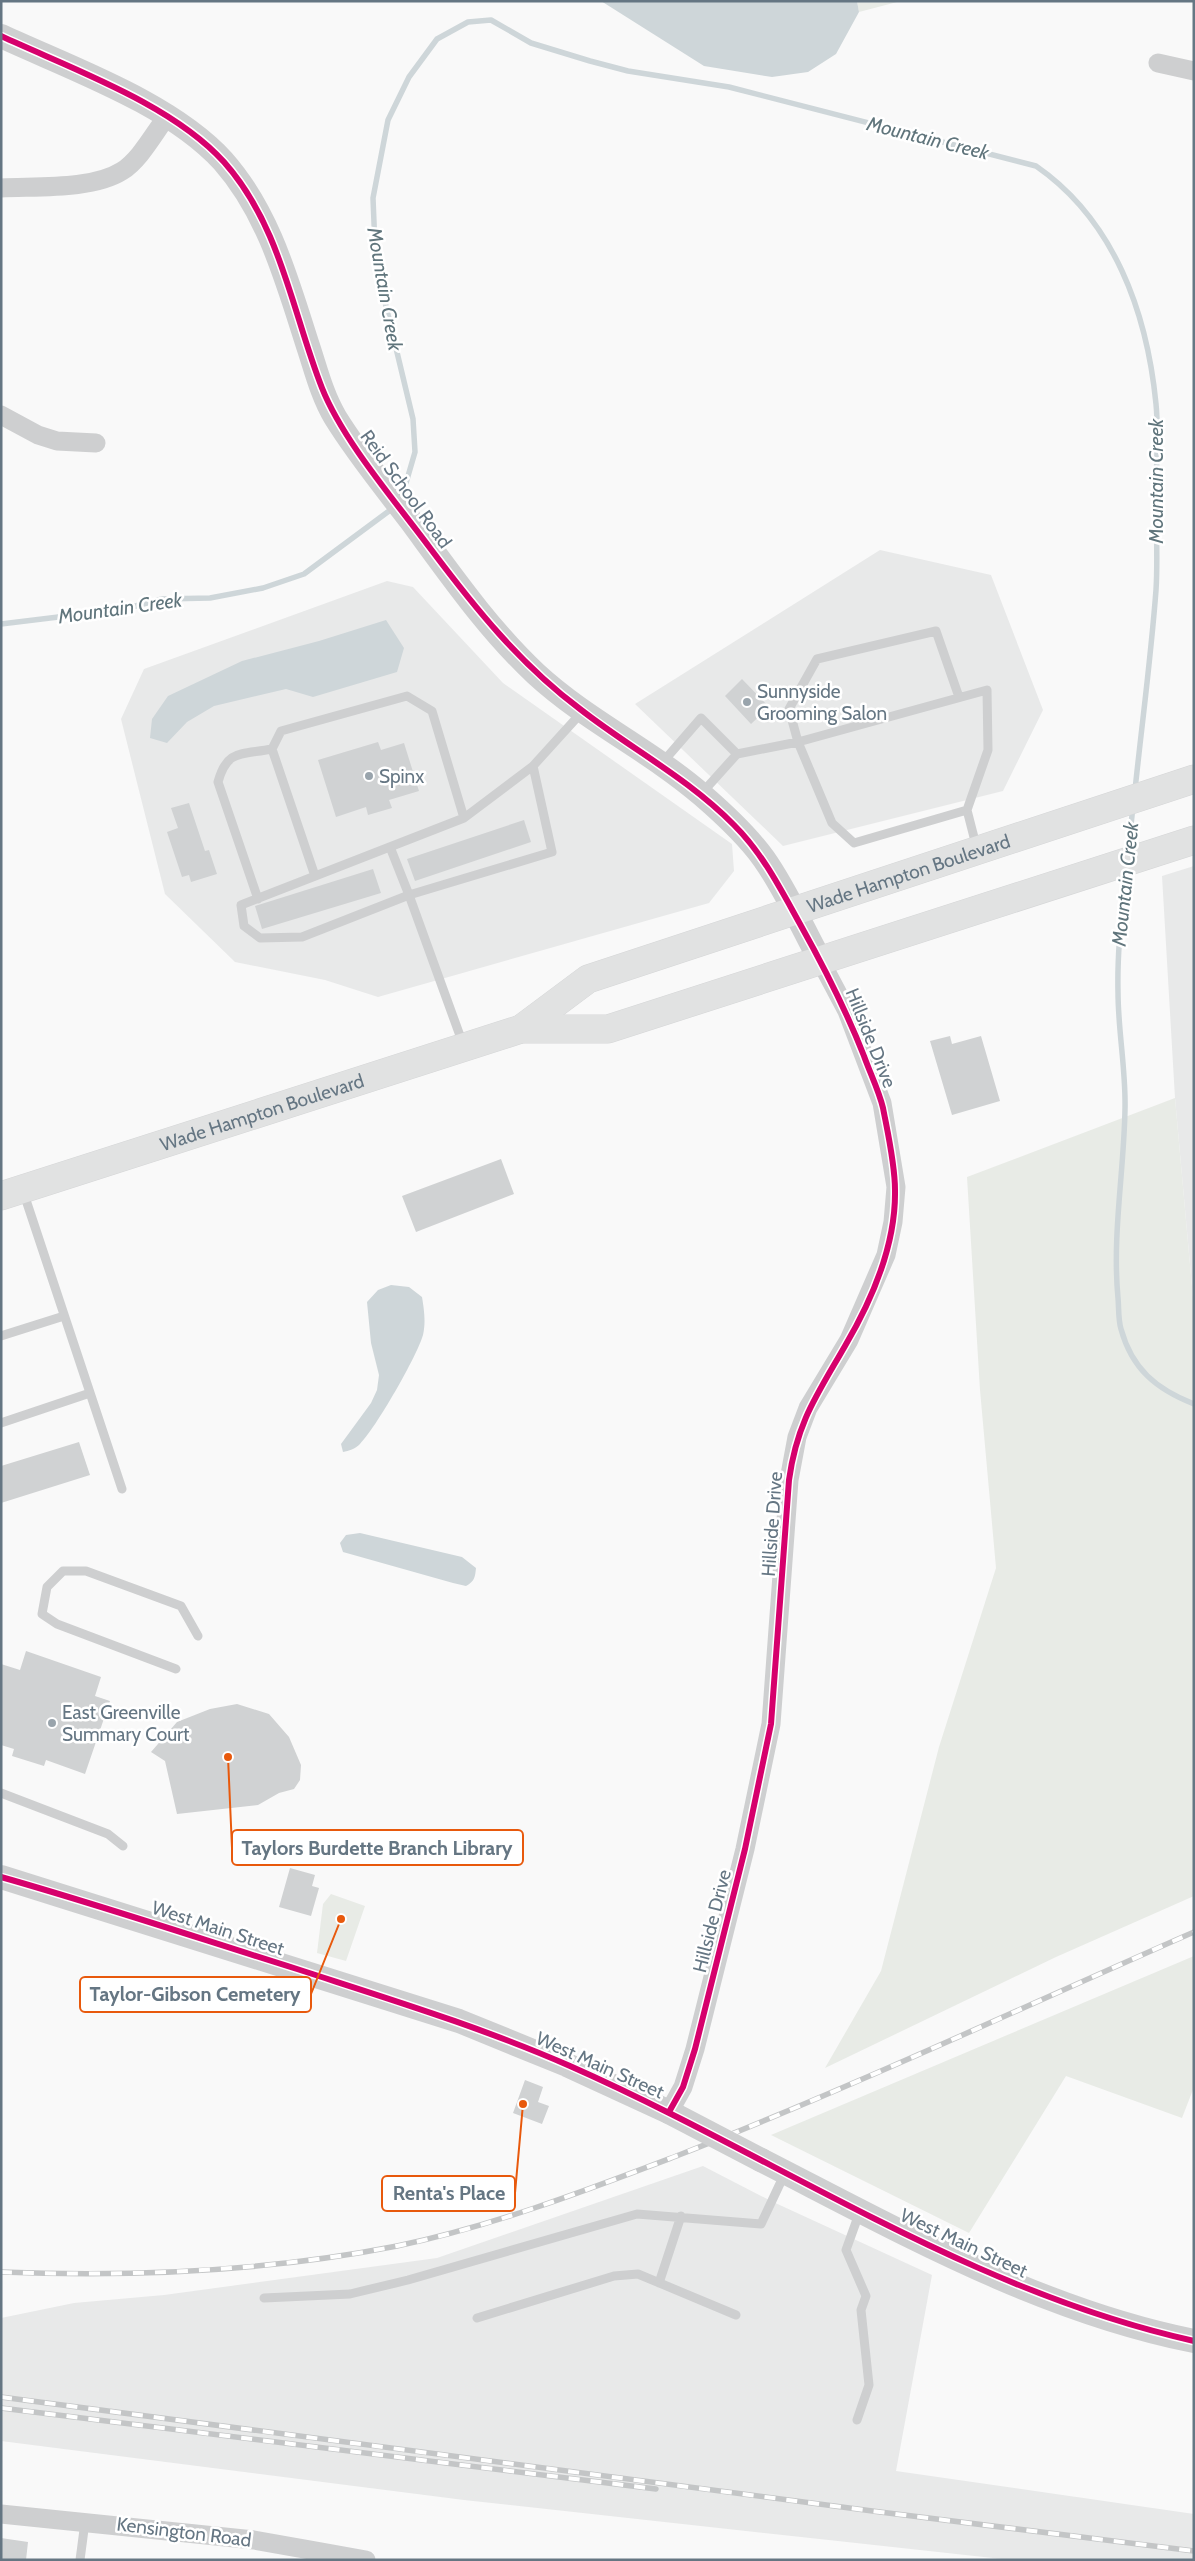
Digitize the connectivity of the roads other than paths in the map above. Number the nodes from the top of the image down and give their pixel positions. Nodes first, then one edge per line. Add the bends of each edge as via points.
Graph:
1 (1, 36) edge
2 (1158, 63) dead end
3 (1194, 71) edge
4 (168, 115) junction
5 (1, 188) edge
6 (1, 414) edge
7 (96, 442) dead end
8 (959, 697) junction
9 (583, 712) junction
10 (798, 742) junction
11 (272, 749) junction
12 (737, 754) junction
13 (661, 764) junction
14 (533, 766) junction
15 (1187, 782) edge
16 (701, 794) junction
17 (967, 810) junction
18 (464, 818) junction
19 (1184, 843) edge
20 (390, 847) junction
21 (978, 851) junction
22 (315, 876) junction
23 (409, 895) junction
24 (258, 899) junction
25 (793, 911) junction
26 (820, 960) junction
27 (521, 1029) junction
28 (464, 1047) junction
29 (12, 1192) edge
30 (64, 1316) junction
31 (1, 1336) edge
32 (90, 1393) junction
33 (1, 1423) edge
34 (122, 1490) dead end
35 (198, 1636) dead end
36 (176, 1669) dead end
37 (1, 1793) edge
38 (123, 1846) dead end
39 (1, 1877) edge
40 (669, 2112) junction
41 (786, 2173) junction
42 (860, 2211) junction
43 (681, 2216) junction
44 (659, 2283) junction
45 (264, 2298) dead end
46 (736, 2315) dead end
47 (477, 2318) dead end
48 (1194, 2341) edge
49 (857, 2420) dead end
50 (1, 2514) edge
51 (85, 2522) junction
52 (315, 2555) edge
53 (80, 2560) edge
54 (366, 2560) edge

1 - 4 street, Reid School Road
2 - 3 street
4 - 5 street via 122,171 81,184
4 - 9 street, Reid School Road via 224,162 263,220 282,264 322,387 334,415 356,448 514,652
6 - 7 street via 38,435 58,441
8 - 10 lane
8 - 10 lane via 936,631 817,659 788,709
8 - 17 lane via 987,690 988,750
9 - 13 street, Reid School Road
9 - 14 lane
10 - 12 lane
10 - 17 lane via 832,823 854,843
11 - 18 lane via 281,731 408,696 432,711
11 - 22 lane
11 - 24 lane via 230,756 223,765 218,782
12 - 13 lane via 701,718
12 - 16 lane
13 - 16 street, Reid School Road
14 - 18 lane
14 - 23 lane via 552,852
15 - 21 main road, Wade Hampton Boulevard
16 - 25 street, Reid School Road via 762,857
17 - 21 lane
18 - 20 lane
19 - 26 main road, Wade Hampton Boulevard
20 - 22 lane
20 - 23 lane
21 - 25 main road, Wade Hampton Boulevard
22 - 24 lane
23 - 24 lane via 302,937 260,938 244,926 241,905
23 - 28 lane
25 - 26 street, Reid School Road
25 - 27 main road, Wade Hampton Boulevard via 588,979
26 - 27 main road, Wade Hampton Boulevard via 608,1029
26 - 40 street, Hillside Drive via 847,1012 882,1102 896,1187 893,1222 886,1255 868,1299 849,1340 808,1408 796,1443 789,1480 771,1724 695,2049 683,2087
27 - 28 main road, Wade Hampton Boulevard
28 - 29 main road, Wade Hampton Boulevard
29 - 30 lane
30 - 31 lane
30 - 32 lane
32 - 33 lane
32 - 34 lane
35 - 36 lane via 181,1606 86,1572 63,1571 47,1587 42,1614 57,1624
37 - 38 lane via 108,1834
39 - 40 street, West Main Street via 459,2021 567,2065
40 - 41 street, West Main Street, bridge
41 - 42 street, West Main Street
41 - 43 lane via 760,2224
42 - 48 street, West Main Street via 947,2256 1051,2298 1119,2322
42 - 49 lane via 846,2250 866,2296 861,2310 868,2385
43 - 44 lane
43 - 45 lane via 637,2214 350,2294
44 - 46 lane
44 - 47 lane via 638,2274 614,2276
50 - 51 street, Kensington Road
51 - 52 street, Kensington Road via 254,2540
51 - 53 lane
52 - 54 street, Kensington Road

